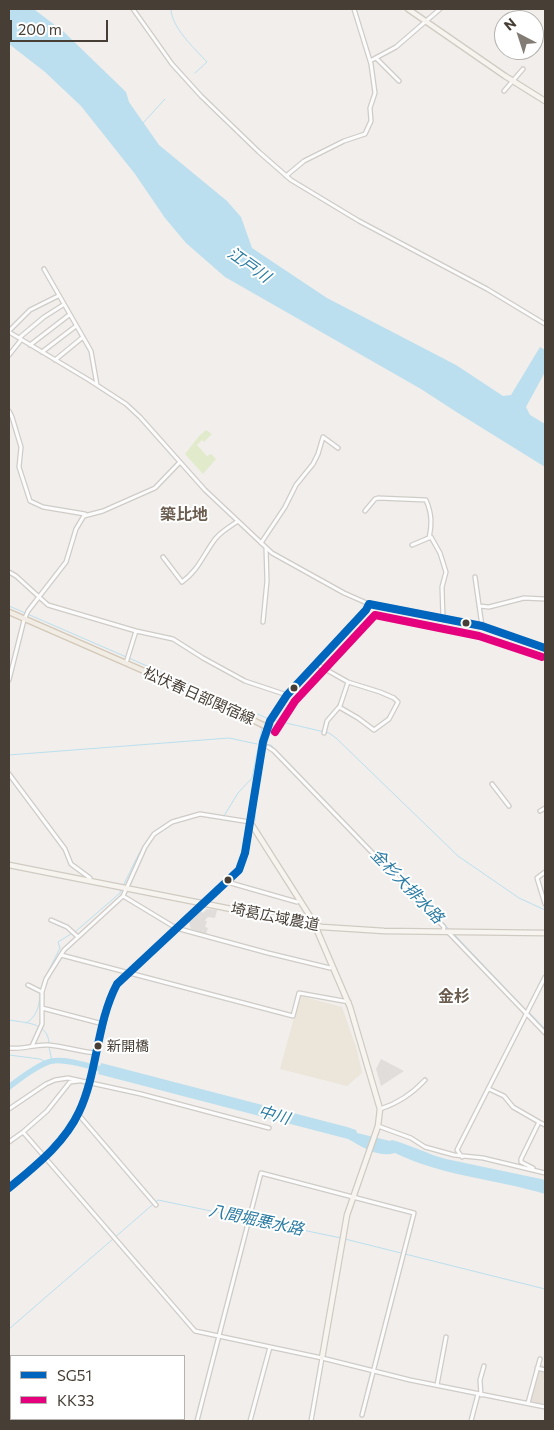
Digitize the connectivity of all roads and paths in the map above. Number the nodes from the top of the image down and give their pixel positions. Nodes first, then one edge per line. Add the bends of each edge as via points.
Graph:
1 (134, 9) edge
2 (354, 9) edge
3 (408, 9) edge
4 (440, 9) edge
5 (426, 21) junction
6 (376, 58) junction
7 (370, 61) junction
8 (524, 68) dead end
9 (399, 81) dead end
10 (513, 81) junction
11 (504, 91) dead end
12 (545, 101) edge
13 (286, 176) junction
14 (44, 269) dead end
15 (58, 296) junction
16 (63, 305) junction
17 (69, 315) junction
18 (545, 324) edge
19 (76, 326) junction
20 (9, 332) edge
21 (83, 337) junction
22 (20, 339) junction
23 (30, 345) junction
24 (42, 352) junction
25 (9, 355) edge
26 (55, 360) junction
27 (97, 385) junction
28 (9, 411) edge
29 (338, 448) dead end
30 (180, 462) junction
31 (365, 511) dead end
32 (83, 516) junction
33 (238, 521) junction
34 (429, 538) junction
35 (262, 543) junction
36 (412, 544) dead end
37 (266, 548) junction
38 (163, 557) dead end
39 (9, 572) edge
40 (475, 577) dead end
41 (39, 596) junction
42 (545, 599) edge
43 (369, 604) junction
44 (479, 606) junction
45 (9, 612) edge
46 (443, 618) junction
47 (24, 620) junction
48 (263, 622) dead end
49 (482, 626) junction
50 (136, 631) junction
51 (545, 648) edge
52 (126, 663) junction
53 (316, 664) junction
54 (9, 680) edge
55 (348, 682) junction
56 (287, 695) junction
57 (339, 707) junction
58 (267, 727) junction
59 (324, 731) dead end
60 (268, 747) dead end
61 (9, 774) edge
62 (492, 784) dead end
63 (509, 806) dead end
64 (545, 808) edge
65 (540, 812) dead end
66 (250, 822) junction
67 (9, 865) edge
68 (545, 872) edge
69 (90, 881) junction
70 (227, 882) junction
71 (127, 888) junction
72 (123, 896) junction
73 (300, 901) junction
74 (204, 903) junction
75 (545, 904) edge
76 (51, 920) dead end
77 (315, 925) junction
78 (176, 928) junction
79 (446, 932) junction
80 (545, 933) edge
81 (78, 937) junction
82 (61, 955) junction
83 (334, 967) junction
84 (128, 973) junction
85 (545, 977) edge
86 (28, 985) dead end
87 (42, 992) junction
88 (348, 1002) junction
89 (42, 1008) junction
90 (526, 1014) junction
91 (103, 1024) junction
92 (545, 1032) edge
93 (32, 1046) junction
94 (9, 1048) edge
95 (95, 1055) junction
96 (425, 1080) dead end
97 (87, 1081) junction
98 (488, 1089) junction
99 (9, 1109) edge
100 (380, 1109) junction
101 (78, 1114) junction
102 (539, 1122) junction
103 (545, 1125) edge
104 (377, 1126) junction
105 (269, 1128) dead end
106 (24, 1132) junction
107 (9, 1142) edge
108 (45, 1156) junction
109 (462, 1157) junction
110 (540, 1171) junction
111 (545, 1173) edge
112 (9, 1188) edge
113 (352, 1197) junction
114 (156, 1205) dead end
115 (219, 1336) junction
116 (446, 1337) dead end
117 (270, 1347) junction
118 (322, 1358) junction
119 (540, 1359) dead end
120 (484, 1366) dead end
121 (538, 1368) junction
122 (545, 1370) edge
123 (373, 1371) junction
124 (437, 1385) junction
125 (480, 1394) junction
126 (528, 1403) junction
127 (545, 1408) edge
128 (362, 1415) dead end
129 (197, 1421) edge
130 (250, 1421) edge
131 (311, 1421) edge
132 (471, 1421) edge

1 - 13 street via 172,64 201,96
2 - 7 street
3 - 5 street
4 - 5 street
5 - 6 street via 396,47
5 - 10 street
6 - 7 street
6 - 9 street
7 - 13 street via 375,93 366,132 300,163
8 - 10 street
10 - 11 street
10 - 12 street
13 - 18 street via 308,192
14 - 15 street
15 - 16 street
15 - 20 street via 30,310
16 - 17 street
16 - 22 street
17 - 19 street
17 - 23 street
19 - 21 street
19 - 24 street
20 - 22 street
21 - 26 street
21 - 27 street via 90,351
22 - 23 street
22 - 25 street
23 - 24 street
24 - 26 street
26 - 27 street
27 - 30 street via 126,404
28 - 32 street via 21,447 19,467 30,501 35,505 85,514
29 - 35 street via 323,437 313,464 296,485
30 - 32 street via 156,488
30 - 33 street
31 - 34 street via 375,498 426,500 432,522
32 - 41 street via 66,562
33 - 35 street
33 - 38 street via 215,539 201,563 182,582
34 - 36 street
34 - 46 street via 440,553 446,572 442,587
35 - 37 street
37 - 43 street via 288,563
37 - 48 street
39 - 41 street
40 - 44 street
41 - 47 street
41 - 50 street via 48,606
42 - 44 street via 524,598
43 - 46 main road
43 - 53 main road, 松伏春日部関宿線
44 - 49 street
45 - 47 main road, 松伏春日部関宿線
46 - 49 main road
47 - 52 main road, 松伏春日部関宿線
47 - 54 street
49 - 51 main road
50 - 52 street
50 - 56 street via 173,639 238,678
52 - 58 main road, 松伏春日部関宿線
53 - 55 street
53 - 56 main road, 松伏春日部関宿線
55 - 57 street
55 - 57 street via 394,698 397,706 389,719 374,730
56 - 58 main road, 松伏春日部関宿線
57 - 59 street via 327,721
58 - 66 main road
60 - 79 street
61 - 69 street via 65,849 71,864
62 - 63 street
64 - 65 street
66 - 70 main road via 243,861
66 - 71 street via 200,814 166,825 145,847
66 - 73 street
67 - 69 street, 埼葛広域農道
68 - 75 street via 537,878
69 - 71 street, 埼葛広域農道
70 - 73 street
70 - 74 main road
71 - 72 street
71 - 74 street, 埼葛広域農道
72 - 78 street
72 - 81 street
73 - 77 street
74 - 77 street, 埼葛広域農道
74 - 78 main road
76 - 81 street
77 - 79 street, 埼葛広域農道 via 357,931
77 - 83 street
78 - 83 street via 268,954
78 - 84 main road
79 - 80 street, 埼葛広域農道
79 - 90 street
81 - 82 street
82 - 84 street
82 - 87 street
83 - 88 street
84 - 88 street via 294,1016 299,993
84 - 91 main road via 114,990
85 - 90 street
86 - 87 street
87 - 89 street
88 - 100 street
89 - 91 street
89 - 93 street via 42,1024
90 - 92 street
90 - 98 street
91 - 95 main road
93 - 94 street
93 - 95 street via 50,1045
95 - 97 main road
96 - 100 street via 409,1096
97 - 99 street via 55,1080
97 - 101 main road
97 - 105 street
97 - 106 street via 70,1082 48,1111
98 - 102 street via 504,1096 513,1108
98 - 109 street via 457,1150
100 - 104 street
101 - 108 main road via 62,1139
101 - 114 street
102 - 103 street
102 - 110 street via 521,1162
104 - 109 street via 426,1147
104 - 113 street
106 - 107 street
106 - 108 street
108 - 112 main road
108 - 115 street via 195,1331
109 - 110 street via 483,1158
110 - 111 street
113 - 115 street via 261,1173
113 - 118 street
113 - 123 street via 414,1213
115 - 117 street
115 - 129 street
116 - 124 street
117 - 118 street
117 - 130 street
118 - 123 street
118 - 131 street
119 - 121 street
120 - 125 street
121 - 122 street
121 - 126 street
123 - 124 street
123 - 128 street
124 - 125 street
125 - 126 street
125 - 132 street
126 - 127 street

